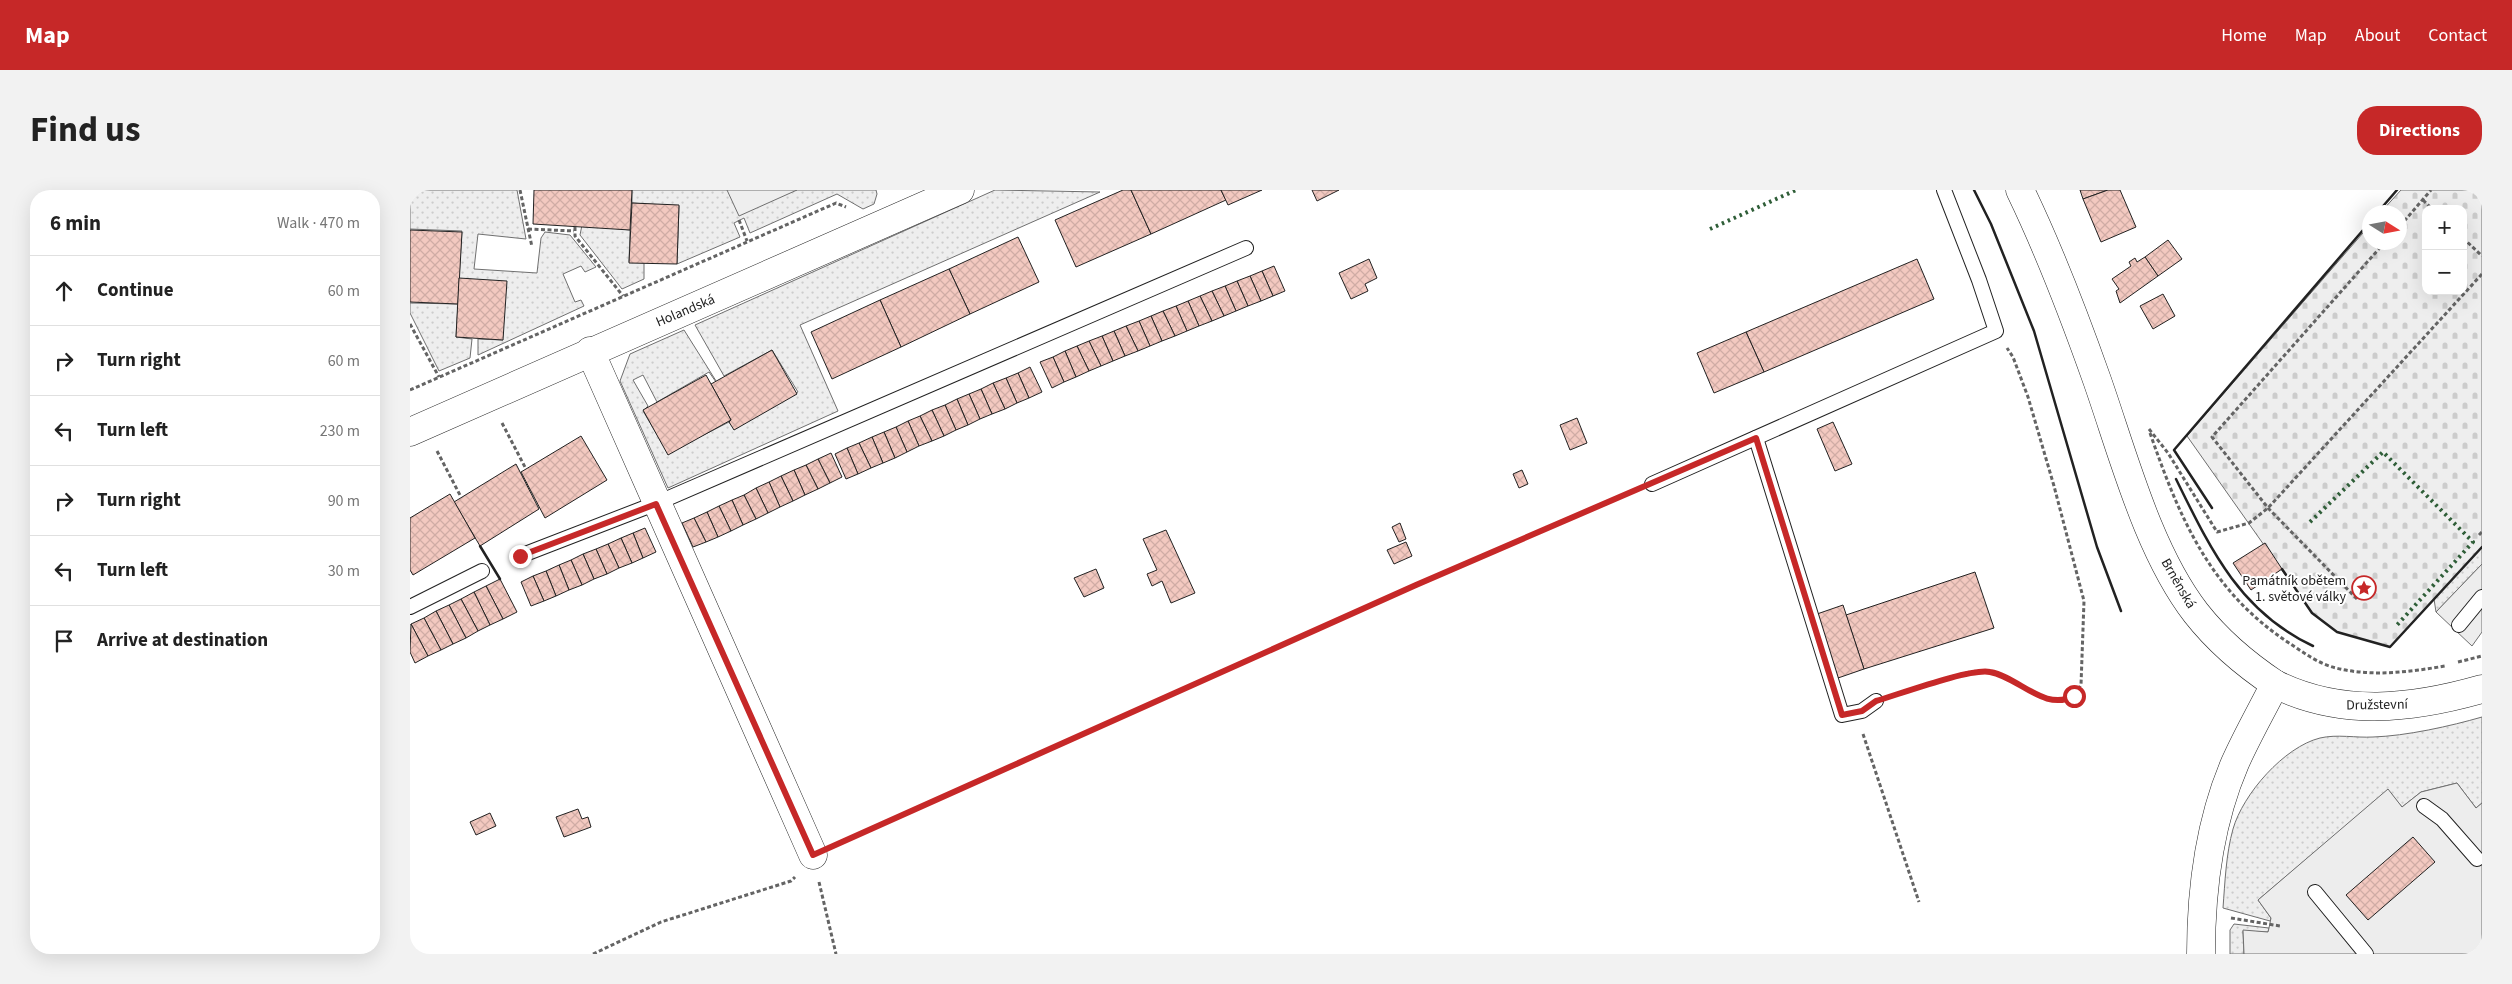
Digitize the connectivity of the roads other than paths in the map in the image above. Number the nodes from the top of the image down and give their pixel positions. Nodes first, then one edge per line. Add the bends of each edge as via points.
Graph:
1 (960, 190) edge
2 (1944, 190) edge
3 (2020, 190) edge
4 (1246, 248) dead end
5 (590, 351) junction
6 (410, 432) edge
7 (1756, 438) junction
8 (1652, 484) road end
9 (656, 504) junction
10 (520, 556) dead end
11 (482, 571) dead end
12 (2482, 597) edge
13 (410, 607) edge
14 (2459, 625) dead end
15 (2275, 684) junction
16 (2482, 689) edge
17 (1876, 701) road end
18 (2424, 806) dead end
19 (813, 855) road end
20 (2477, 859) dead end
21 (2316, 892) dead end
22 (2201, 954) edge
23 (2366, 954) edge

1 - 5 street, Holandská
2 - 7 lane via 1996,331
3 - 15 street, Brněnská via 2077,322 2143,511 2166,563 2209,629 2250,667
4 - 9 lane
5 - 6 street, Holandská
5 - 9 street
7 - 8 lane
7 - 17 lane via 1842,715 1862,711
9 - 10 lane
9 - 19 street
11 - 13 lane
12 - 14 lane
15 - 16 street, Družstevní via 2316,700 2372,708 2432,701
15 - 22 street via 2235,764 2215,828 2202,913
18 - 20 lane via 2442,819
21 - 23 lane

